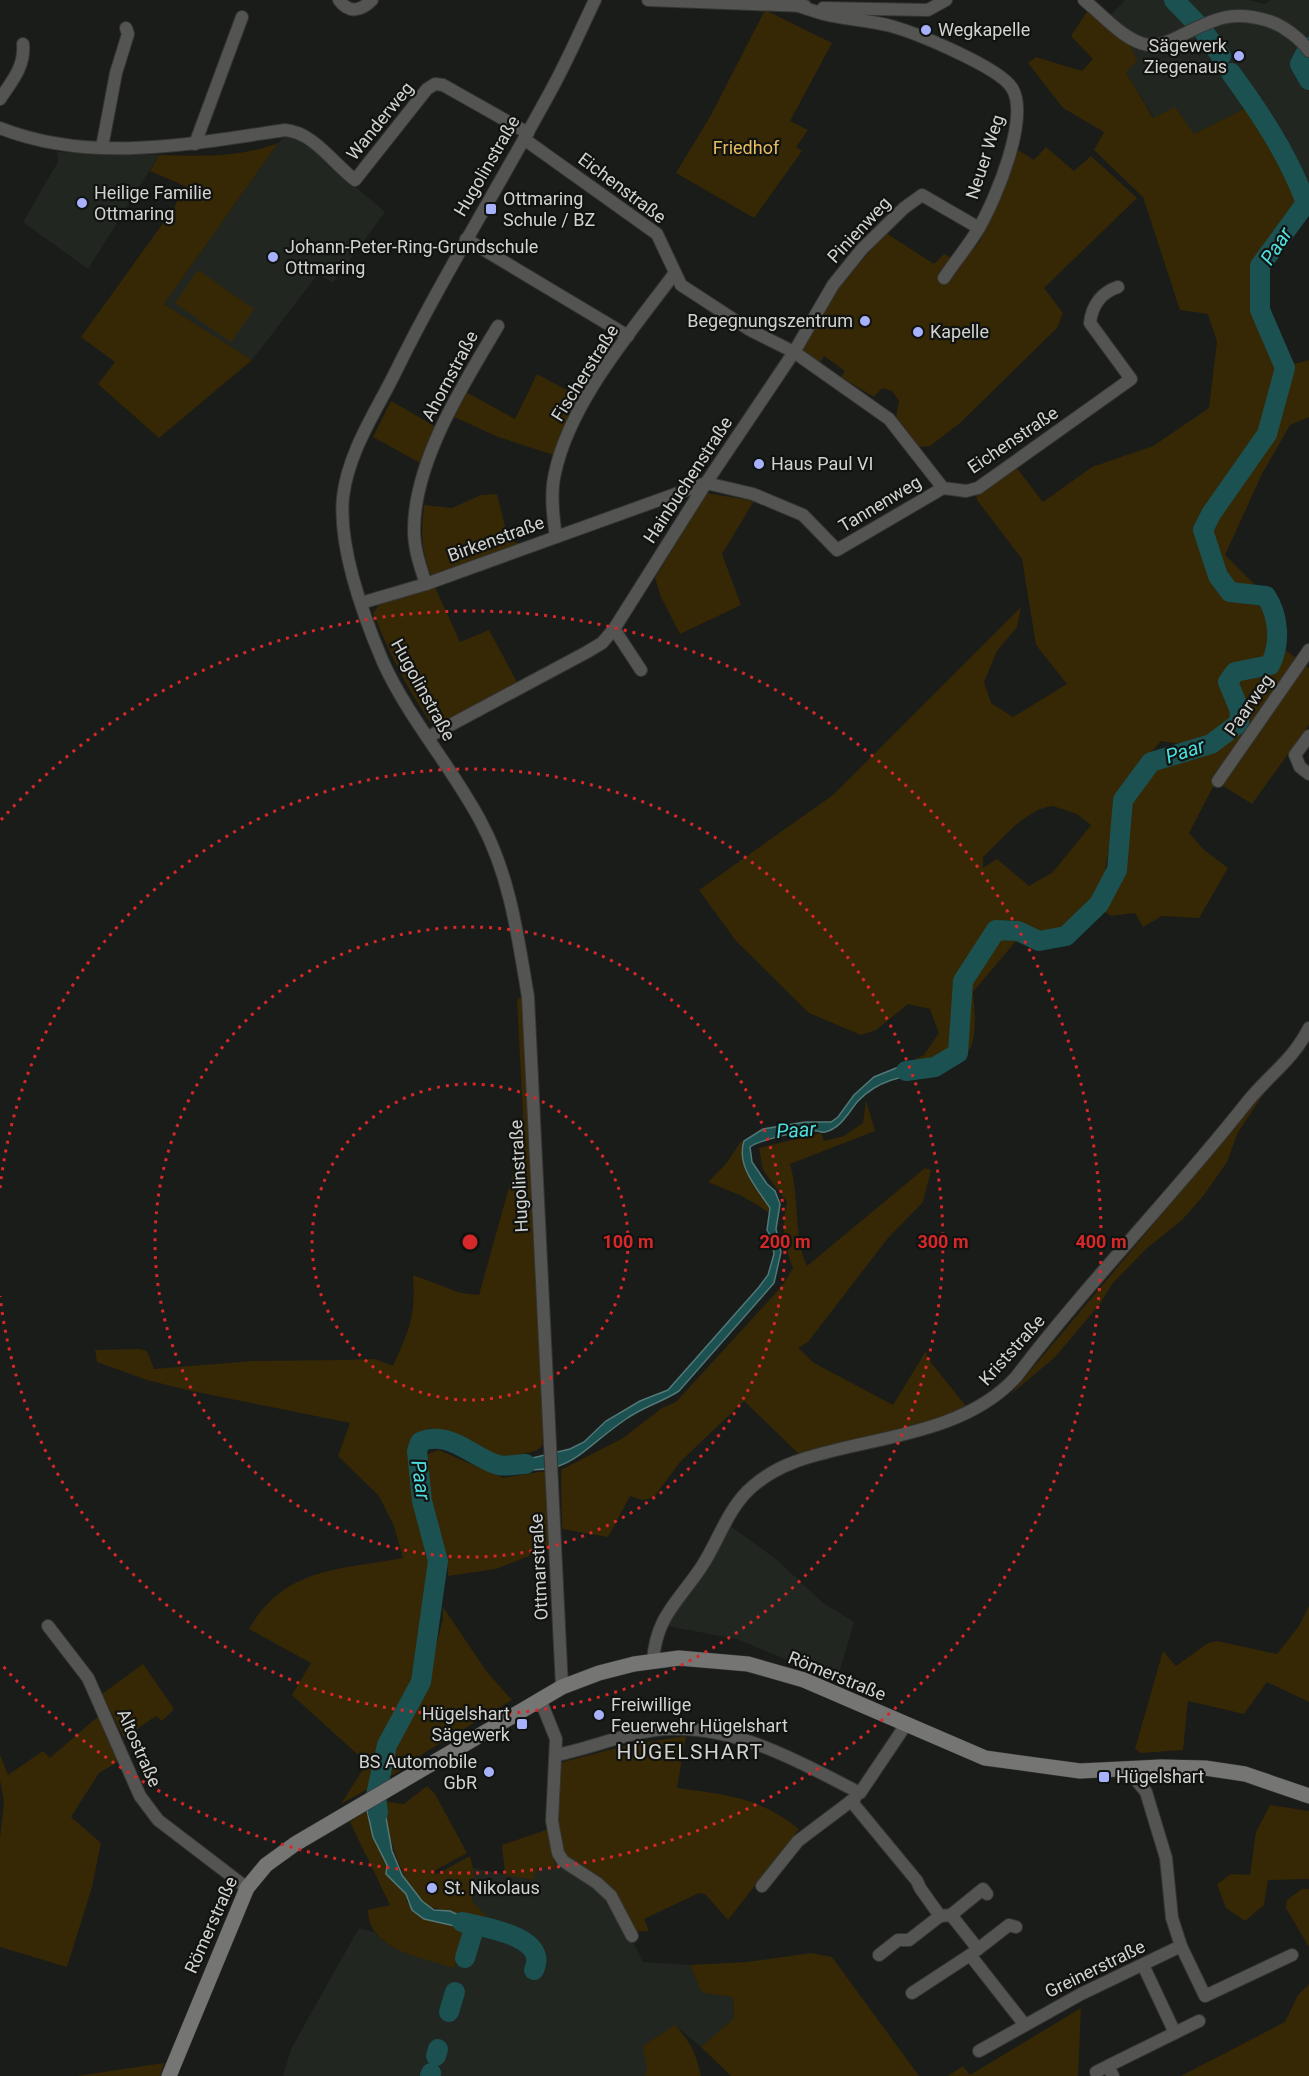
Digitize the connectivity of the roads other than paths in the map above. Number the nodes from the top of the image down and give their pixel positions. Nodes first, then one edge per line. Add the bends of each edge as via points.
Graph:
1 (339, 0) edge
2 (372, 0) edge
3 (595, 0) edge
4 (648, 0) edge
5 (946, 0) edge
6 (1084, 0) edge
7 (798, 6) junction
8 (242, 17) dead end
9 (126, 28) dead end
10 (23, 45) dead end
11 (1307, 48) edge
12 (0, 99) edge
13 (0, 128) edge
14 (526, 136) junction
15 (195, 144) junction
16 (102, 147) junction
17 (979, 228) junction
18 (466, 239) junction
19 (674, 274) junction
20 (944, 278) dead end
21 (1118, 287) dead end
22 (498, 326) dead end
23 (628, 336) junction
24 (794, 352) junction
25 (706, 483) junction
26 (943, 488) junction
27 (556, 537) junction
28 (426, 584) junction
29 (361, 603) junction
30 (614, 629) junction
31 (1309, 650) edge
32 (641, 670) dead end
33 (1309, 736) edge
34 (428, 737) junction
35 (1309, 774) edge
36 (1218, 781) dead end
37 (1309, 1028) edge
38 (551, 1445) joint
39 (48, 1626) dead end
40 (653, 1661) junction
41 (562, 1688) junction
42 (540, 1699) junction
43 (905, 1726) junction
44 (556, 1755) junction
45 (1137, 1769) junction
46 (1309, 1796) edge
47 (856, 1797) junction
48 (762, 1886) dead end
49 (247, 1888) junction
50 (983, 1888) dead end
51 (945, 1915) junction
52 (1016, 1927) dead end
53 (632, 1936) dead end
54 (1181, 1946) junction
55 (974, 1952) junction
56 (879, 1955) dead end
57 (1292, 1955) dead end
58 (1143, 1965) junction
59 (912, 1993) dead end
60 (1199, 2021) dead end
61 (1025, 2025) junction
62 (1175, 2033) junction
63 (979, 2051) dead end
64 (1110, 2071) edge
65 (1096, 2072) dead end
66 (169, 2076) edge

1 - 2 street via 346,8 355,10
3 - 14 street, Hugolinstraße
4 - 7 street
5 - 7 street via 928,10
6 - 11 street via 1130,38 1148,45 1166,43 1210,21 1236,14 1277,24
7 - 17 street, Neuer Weg via 830,16 892,26 987,68 1011,85 1018,112 1015,131
8 - 15 street
9 - 16 street via 128,34
10 - 12 street via 24,57 18,74
13 - 16 street, Wanderweg via 50,144
14 - 15 street, Wanderweg via 443,85 435,84 355,180 295,131
14 - 18 street, Hugolinstraße
14 - 19 street, Eichenstraße via 657,234
15 - 16 street, Wanderweg
17 - 20 street, Neuer Weg
17 - 24 street, Pinienweg via 922,195 862,249 840,276
18 - 23 street
18 - 29 street, Hugolinstraße via 364,433 345,485 343,522
19 - 23 street, Fischerstraße
19 - 24 street, Eichenstraße via 697,297
21 - 26 street, Eichenstraße via 1106,291 1091,311 1090,323 1131,380 978,488
22 - 28 street, Ahornstraße via 444,419 420,494 414,529
23 - 27 street, Fischerstraße via 564,441 554,475
24 - 25 street, Hainbuchenstraße
24 - 26 street, Eichenstraße via 889,419
25 - 26 street, Tannenweg via 753,494 803,515 837,550
25 - 27 street, Birkenstraße
25 - 30 street, Hainbuchenstraße
27 - 28 street, Birkenstraße
28 - 29 street, Birkenstraße
29 - 34 street, Hugolinstraße via 384,663
30 - 32 street
30 - 34 street, Hainbuchenstraße via 587,652
31 - 36 street, Paarweg
33 - 35 street via 1295,755 1300,767
34 - 38 street, Hugolinstraße via 481,822 514,910 528,997
37 - 40 street, Kriststraße via 1287,1063 1256,1092 994,1399 943,1422 784,1464 750,1488 733,1510 703,1565 666,1611 656,1637
38 - 41 street, Ottmarstraße
39 - 49 street, Altostraße via 88,1678 140,1796 158,1820
40 - 41 main road, Römerstraße via 599,1673
40 - 43 main road, Römerstraße via 679,1658 748,1664 804,1680
41 - 42 main road, Römerstraße
42 - 44 street via 556,1739
42 - 49 main road, Römerstraße via 278,1856
43 - 45 main road, Römerstraße via 985,1758 1080,1771
43 - 47 street
44 - 47 street via 667,1729 713,1732 778,1750
44 - 53 street via 552,1821 558,1853 610,1896
45 - 46 main road, Römerstraße via 1205,1768 1245,1774
45 - 54 street via 1137,1781 1146,1792 1166,1858 1172,1918
47 - 48 street via 798,1841
47 - 51 street via 920,1888
49 - 66 main road, Römerstraße
50 - 51 street
51 - 55 street
51 - 56 street
52 - 55 street via 1010,1925
54 - 57 street via 1205,1996
54 - 58 street, Greinerstraße
55 - 59 street
55 - 61 street
58 - 61 street, Greinerstraße
58 - 62 street
60 - 62 street
61 - 63 street, Greinerstraße
62 - 64 street
64 - 65 street

